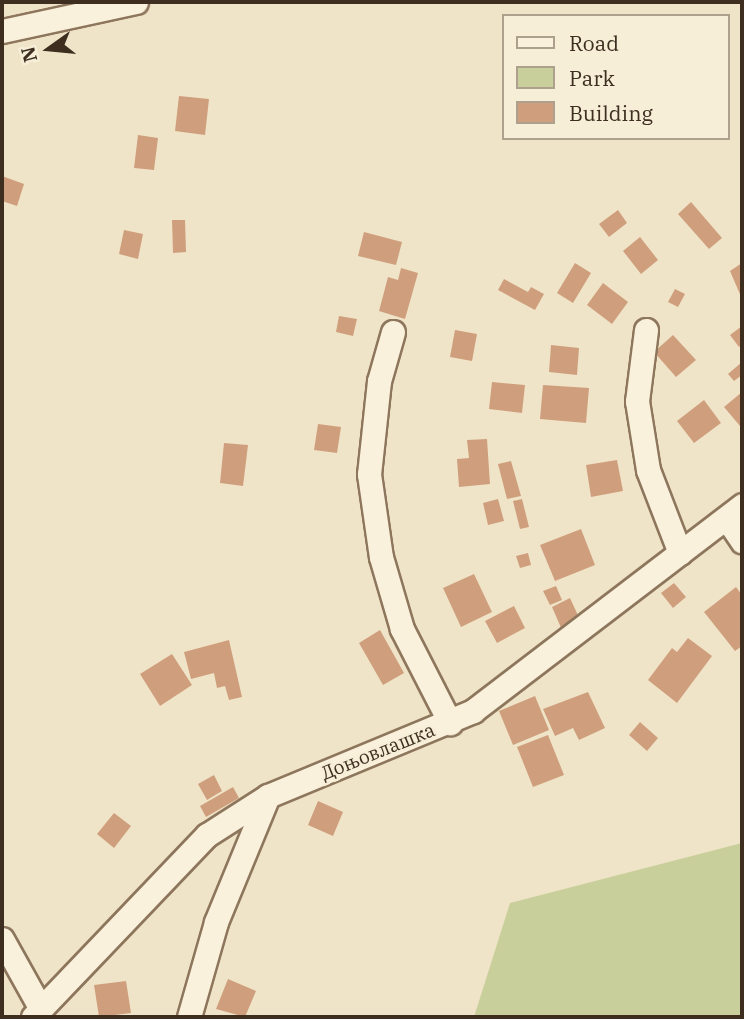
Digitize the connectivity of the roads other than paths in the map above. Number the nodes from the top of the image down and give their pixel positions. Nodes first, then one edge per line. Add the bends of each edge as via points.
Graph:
1 (136, 2) edge
2 (2, 31) edge
3 (646, 330) dead end
4 (393, 332) dead end
5 (734, 512) edge
6 (742, 541) edge
7 (680, 554) junction
8 (450, 723) junction
9 (268, 796) junction
10 (2, 939) edge
11 (37, 1013) edge
12 (189, 1017) edge

1 - 2 street
3 - 7 street via 637,401 648,470
4 - 8 street via 379,381 369,474 381,557 402,629
5 - 6 street
5 - 7 street, Доњовлашка
7 - 8 street, Доњовлашка via 473,711
8 - 9 street, Доњовлашка
9 - 11 street, Доњовлашка via 207,835
9 - 12 street via 216,922
10 - 11 street

